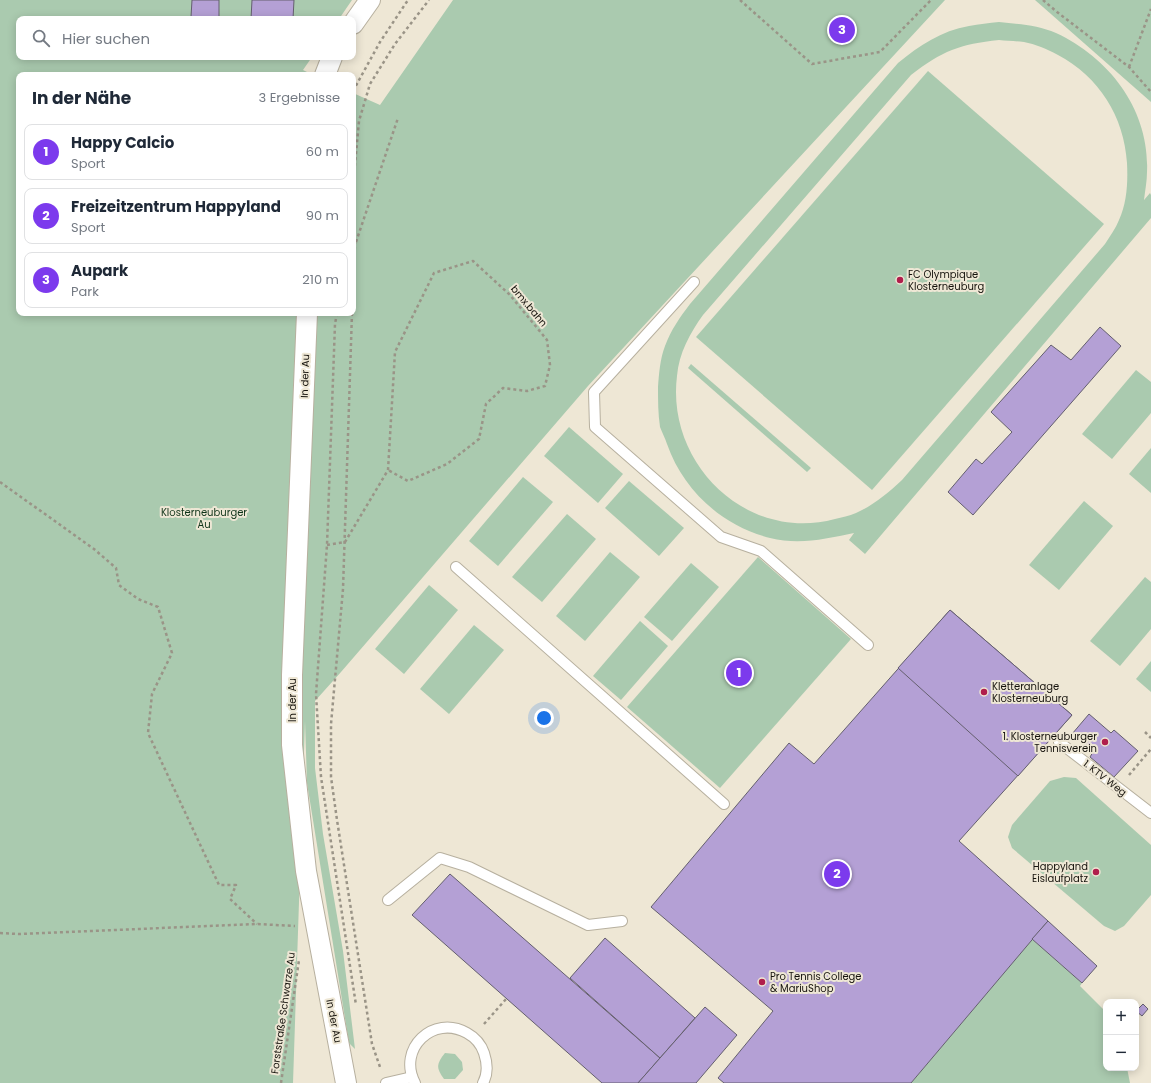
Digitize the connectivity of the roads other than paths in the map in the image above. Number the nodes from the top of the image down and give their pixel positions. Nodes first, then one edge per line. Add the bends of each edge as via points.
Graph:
1 (370, 0) edge
2 (356, 20) edge
3 (331, 60) edge
4 (326, 72) edge
5 (694, 282) dead end
6 (307, 316) edge
7 (456, 567) dead end
8 (868, 645) dead end
9 (1059, 742) dead end
10 (724, 804) dead end
11 (1151, 813) edge
12 (388, 900) dead end
13 (622, 921) dead end
14 (414, 1080) edge
15 (346, 1083) edge
16 (386, 1083) edge
17 (483, 1083) edge

1 - 2 street
3 - 4 street
5 - 8 lane via 594,392 595,427 721,537 761,551
6 - 15 street, In der Au via 292,675 292,745 306,871
7 - 10 lane
9 - 11 lane, 1. KTV Weg
12 - 13 lane via 440,858 469,867 588,925
14 - 16 lane
14 - 17 lane via 411,1059 416,1046 432,1030 445,1027 458,1028 473,1036 482,1046 487,1061

